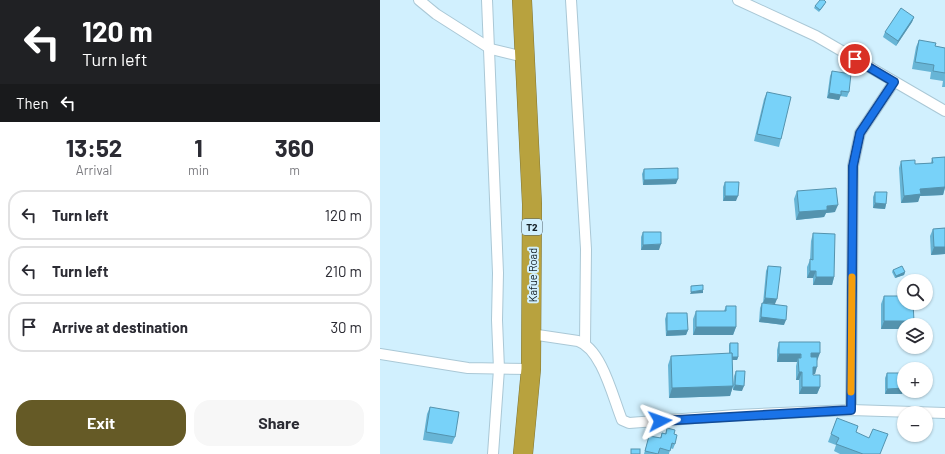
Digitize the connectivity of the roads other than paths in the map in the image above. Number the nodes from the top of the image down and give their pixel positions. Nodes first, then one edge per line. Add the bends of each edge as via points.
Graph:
1 (420, 0) edge
2 (488, 0) edge
3 (522, 0) edge
4 (571, 0) edge
5 (738, 0) edge
6 (491, 49) junction
7 (524, 57) junction
8 (894, 82) junction
9 (945, 111) edge
10 (531, 334) junction
11 (585, 344) junction
12 (380, 354) edge
13 (499, 369) junction
14 (531, 369) junction
15 (851, 410) junction
16 (945, 412) edge
17 (493, 454) edge
18 (523, 454) edge

1 - 6 street via 436,14
2 - 6 street
3 - 7 highway, Kafue Road / T2
4 - 11 street via 586,249
5 - 8 street via 816,36
6 - 7 street
6 - 13 street
7 - 10 highway, Kafue Road / T2 via 532,204
8 - 9 street
8 - 15 street via 860,133 853,166
10 - 11 street
10 - 14 highway, Kafue Road / T2
11 - 15 street via 601,366 624,422
12 - 13 street via 468,368
13 - 14 street
13 - 17 street
14 - 18 highway, Kafue Road / T2
15 - 16 street

